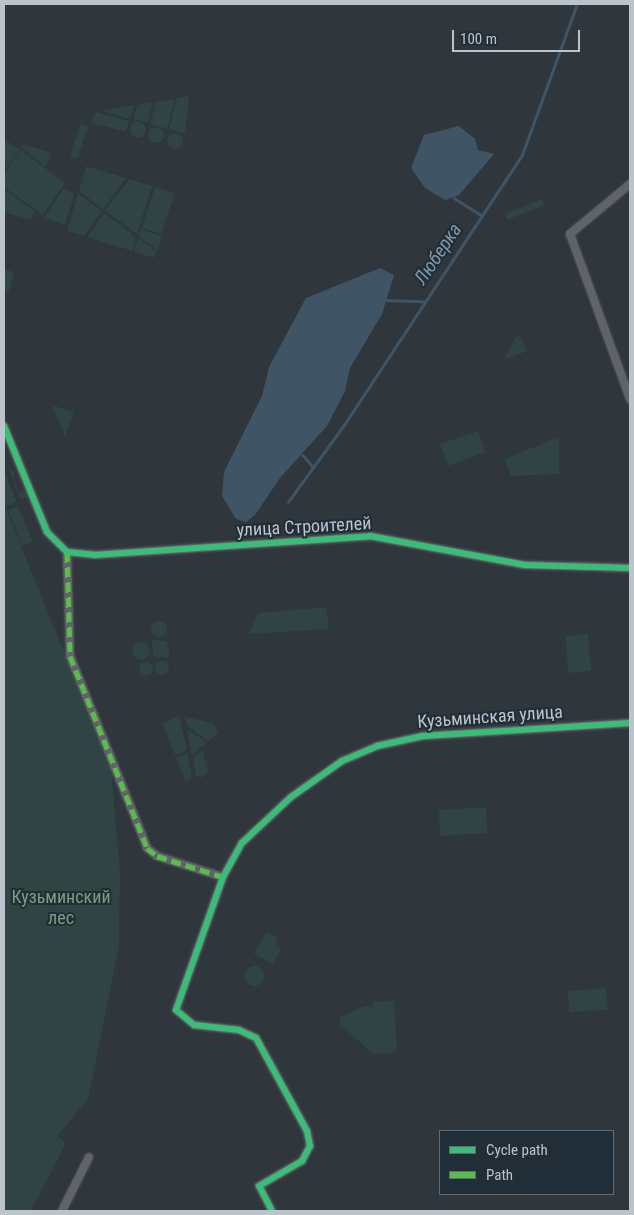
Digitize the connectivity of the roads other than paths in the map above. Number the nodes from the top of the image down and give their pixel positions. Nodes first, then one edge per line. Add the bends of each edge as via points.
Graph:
1 (630, 184) edge
2 (630, 400) edge
3 (4, 426) edge
4 (67, 552) junction
5 (630, 568) edge
6 (630, 723) edge
7 (223, 877) junction
8 (89, 1157) dead end
9 (62, 1211) edge
10 (272, 1211) edge

1 - 2 street via 570,234
3 - 4 street via 48,532
4 - 5 street, улица Строителей via 94,555 370,536 531,566
4 - 7 street via 70,656 147,848 157,856
6 - 7 street, Кузьминская улица via 423,736 377,746 342,761 271,813 242,843
7 - 10 street, Кузьминская улица via 176,1004 178,1016 194,1025 239,1030 256,1038 307,1130 310,1146 302,1161 259,1186
8 - 9 street

